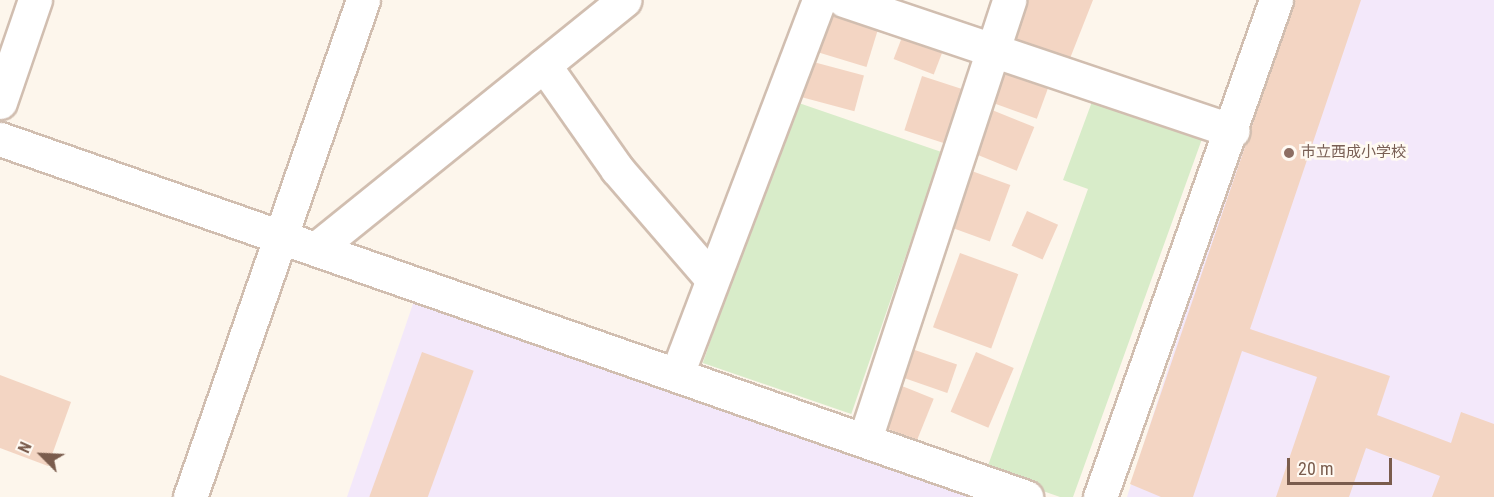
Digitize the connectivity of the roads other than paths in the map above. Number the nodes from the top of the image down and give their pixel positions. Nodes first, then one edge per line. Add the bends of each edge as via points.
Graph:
1 (35, 0) edge
2 (363, 0) edge
3 (624, 0) edge
4 (819, 0) edge
5 (843, 0) edge
6 (1009, 0) edge
7 (1276, 0) edge
8 (990, 54) junction
9 (544, 65) junction
10 (0, 102) edge
11 (1233, 131) junction
12 (0, 139) edge
13 (282, 235) junction
14 (317, 248) junction
15 (712, 279) junction
16 (677, 374) junction
17 (865, 439) junction
18 (190, 497) edge
19 (1026, 497) edge
20 (1100, 497) edge

1 - 10 street
2 - 13 street
3 - 9 street
4 - 15 street
5 - 8 street
6 - 8 street
7 - 11 street
8 - 11 street
8 - 17 street
9 - 14 street
9 - 15 street via 617,169
11 - 20 street
12 - 13 street
13 - 14 street
13 - 18 street
14 - 16 street
15 - 16 street
16 - 17 street
17 - 19 street

